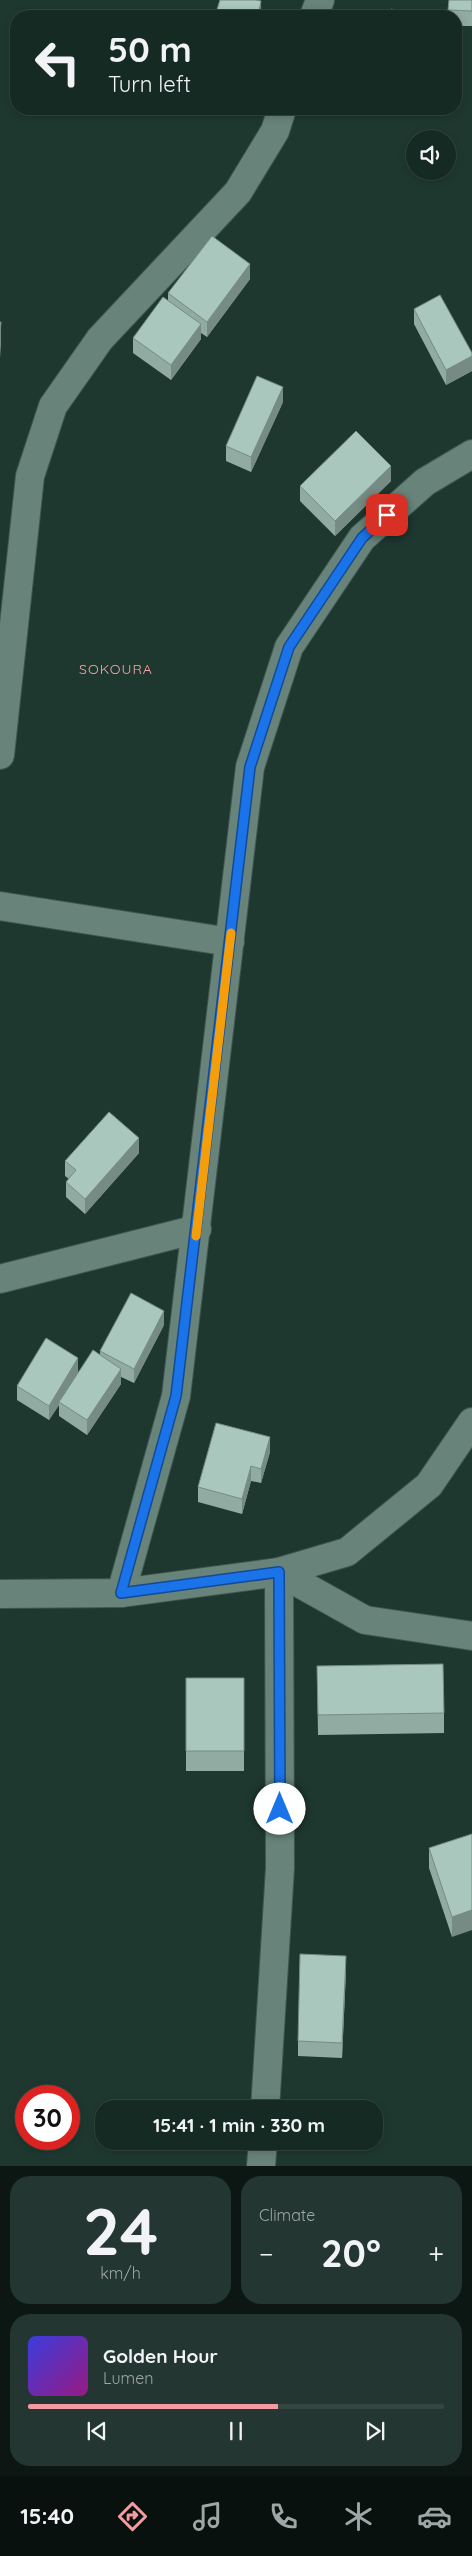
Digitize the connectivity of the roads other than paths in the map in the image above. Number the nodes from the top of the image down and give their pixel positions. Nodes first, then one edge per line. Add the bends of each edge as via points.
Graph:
1 (280, 115) edge
2 (472, 454) edge
3 (0, 755) edge
4 (0, 906) edge
5 (230, 942) junction
6 (197, 1228) junction
7 (0, 1279) edge
8 (472, 1422) edge
9 (279, 1572) junction
10 (121, 1593) junction
11 (0, 1594) edge
12 (472, 1636) edge
13 (266, 2100) edge
14 (262, 2150) edge
15 (261, 2166) edge

1 - 3 street via 275,131 238,192 100,339 53,406 30,476
2 - 5 street via 425,482 362,538 289,647 250,767
4 - 5 street
5 - 6 street
6 - 7 street
6 - 10 street via 176,1396
8 - 9 street via 430,1485 347,1552
9 - 10 street
9 - 12 street via 365,1620
9 - 13 street via 280,1868
10 - 11 street
14 - 15 street

